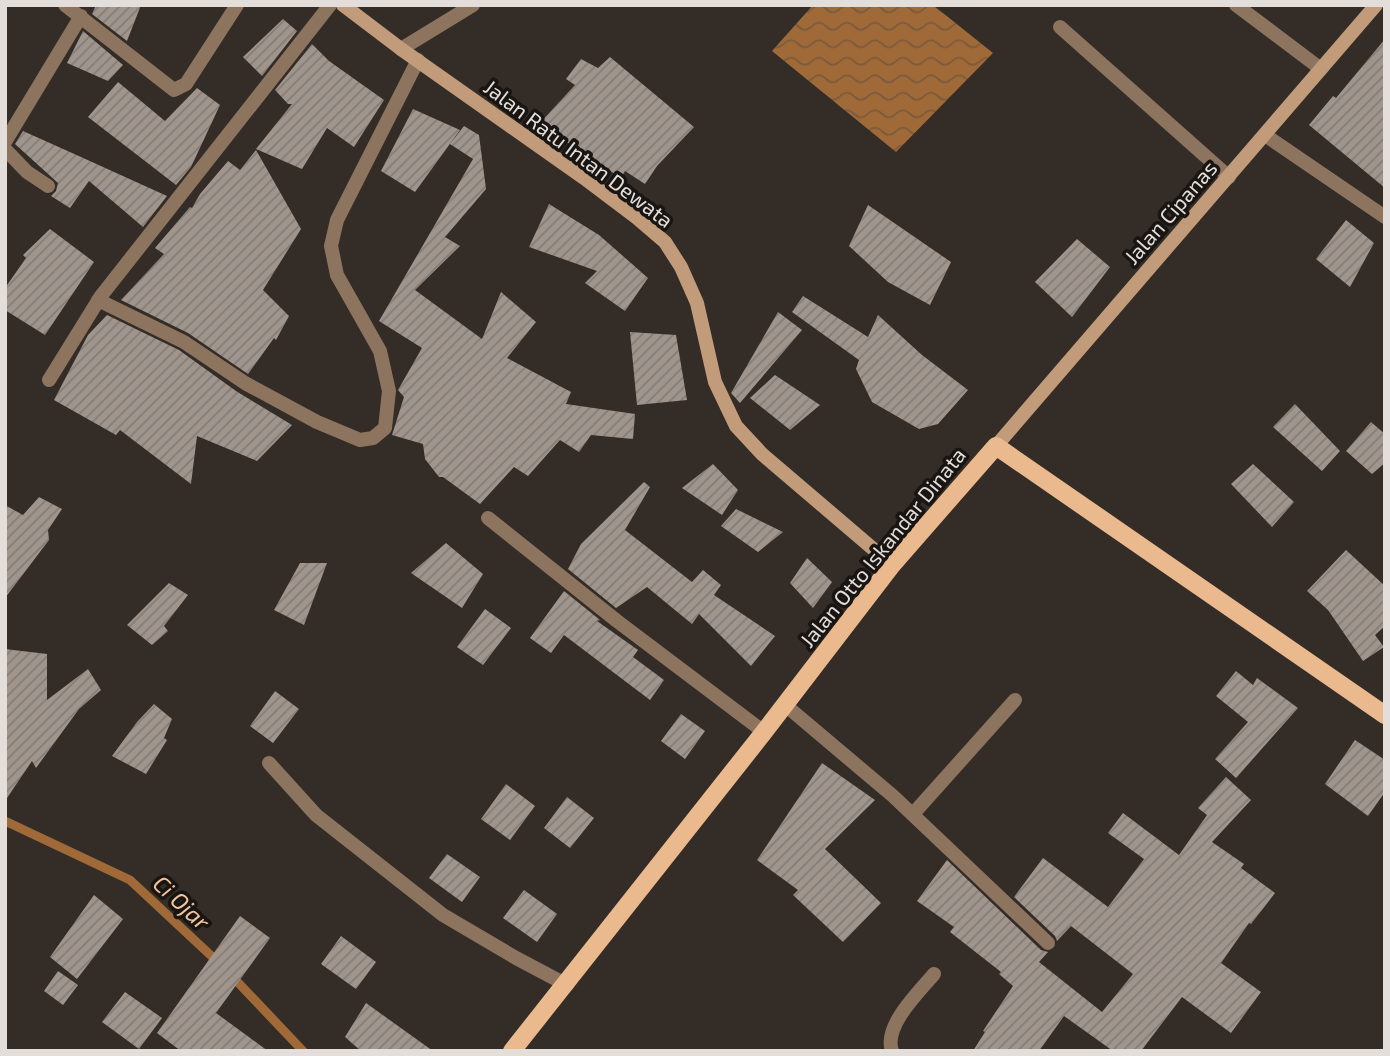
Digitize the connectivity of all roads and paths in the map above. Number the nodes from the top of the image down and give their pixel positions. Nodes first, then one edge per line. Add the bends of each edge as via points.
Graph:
1 (65, 5) edge
2 (237, 5) edge
3 (330, 5) edge
4 (343, 5) edge
5 (473, 5) edge
6 (1236, 5) edge
7 (1376, 5) edge
8 (81, 16) junction
9 (1060, 27) dead end
10 (401, 49) junction
11 (418, 60) junction
12 (1321, 69) junction
13 (9, 124) edge
14 (1265, 135) junction
15 (5, 142) edge
16 (5, 149) edge
17 (1229, 177) junction
18 (48, 186) dead end
19 (1385, 217) edge
20 (98, 300) junction
21 (49, 380) dead end
22 (996, 446) junction
23 (488, 518) dead end
24 (892, 565) junction
25 (1015, 700) dead end
26 (784, 704) junction
27 (1385, 715) edge
28 (764, 732) junction
29 (269, 763) dead end
30 (913, 814) junction
31 (1048, 943) dead end
32 (934, 974) dead end
33 (566, 985) junction
34 (512, 1051) edge
35 (892, 1051) edge

1 - 8 street
2 - 8 street via 186,84 174,90
3 - 20 street
4 - 10 street, Jalan Ratu Intan Dewata
5 - 10 street
6 - 12 street
7 - 12 street, Jalan Cipanas
8 - 13 street
9 - 17 street
10 - 11 street, Jalan Ratu Intan Dewata
11 - 20 street via 337,220 331,246 337,275 380,352 389,391 385,428 379,435 360,440 317,422 184,342
11 - 24 street, Jalan Ratu Intan Dewata via 665,242 696,303 715,382 736,426 762,454
12 - 14 street, Jalan Cipanas
13 - 15 street
14 - 17 street, Jalan Cipanas
14 - 19 street
16 - 18 street
17 - 22 street, Jalan Cipanas
20 - 21 street
22 - 24 main road, Jalan Otto Iskandar Dinata
22 - 27 main road, Jalan Otto Iskandar Dinata
23 - 28 street
24 - 26 main road, Jalan Otto Iskandar Dinata
25 - 30 street
26 - 28 main road, Jalan Otto Iskandar Dinata
26 - 30 street
28 - 33 main road, Jalan Otto Iskandar Dinata
29 - 33 street via 316,816 443,915
30 - 31 street
32 - 35 street via 894,1024
33 - 34 main road, Jalan Otto Iskandar Dinata

